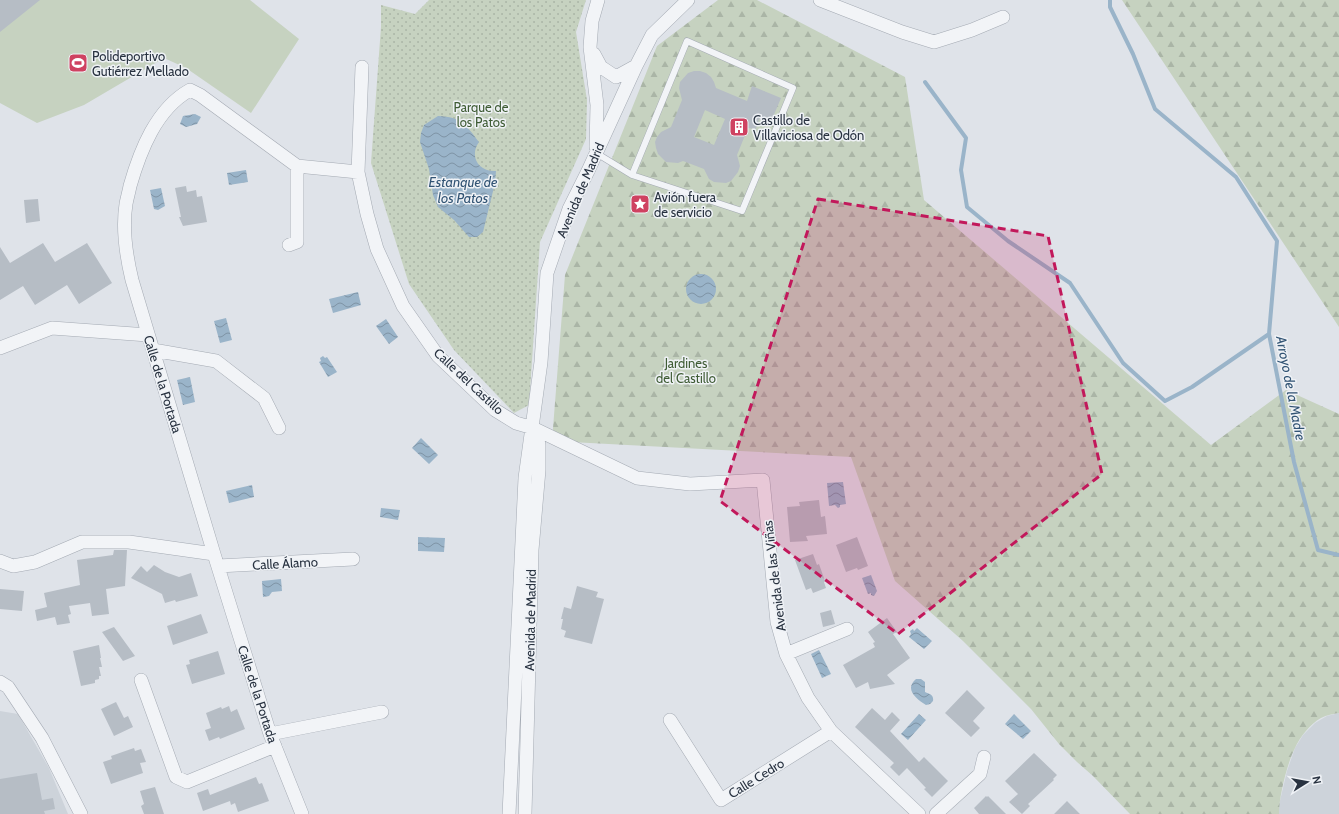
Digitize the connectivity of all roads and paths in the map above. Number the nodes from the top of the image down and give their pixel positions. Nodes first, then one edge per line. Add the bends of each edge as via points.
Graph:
1 (598, 0) edge
2 (688, 0) edge
3 (820, 0) edge
4 (1003, 17) dead end
5 (590, 47) junction
6 (636, 66) junction
7 (362, 67) dead end
8 (596, 153) junction
9 (297, 166) junction
10 (358, 172) junction
11 (632, 175) junction
12 (289, 245) dead end
13 (148, 335) junction
14 (0, 348) edge
15 (153, 350) junction
16 (279, 428) dead end
17 (533, 428) junction
18 (763, 480) joint
19 (353, 559) dead end
20 (0, 560) edge
21 (216, 560) junction
22 (847, 629) dead end
23 (786, 654) junction
24 (141, 680) dead end
25 (0, 682) edge
26 (382, 712) dead end
27 (670, 720) dead end
28 (831, 732) junction
29 (272, 740) junction
30 (984, 757) dead end
31 (81, 814) edge
32 (302, 814) edge
33 (509, 814) edge
34 (525, 814) edge
35 (919, 814) edge
36 (936, 814) edge

1 - 5 street via 592,21
2 - 6 street, Avenida de Madrid via 652,35
3 - 4 street via 934,42
5 - 6 street via 601,67 616,77
5 - 8 street via 597,105
6 - 8 street, Avenida de Madrid
7 - 10 street, Calle del Castillo
8 - 11 lane
8 - 17 street, Avenida de Madrid via 569,210 547,273 541,362
9 - 10 street
9 - 12 street via 297,242
9 - 13 street, Calle de la Portada via 200,94 190,90 180,96 162,115 146,141 134,172 126,204 127,259
10 - 17 street, Calle del Castillo via 377,249 403,306 438,356 495,410
11 - 11 lane via 742,211 793,88 687,41
13 - 14 street via 52,328
13 - 15 street, Calle de la Portada
15 - 16 street via 216,361 264,398
15 - 21 street, Calle de la Portada
17 - 18 street, Calle del Castillo via 637,478 690,484
17 - 33 street, Avenida de Madrid via 525,478
17 - 34 street, Avenida de Madrid via 539,445 532,550
18 - 23 street, Avenida de las Viñas via 777,622
19 - 21 street, Calle Álamo
20 - 21 street, Calle Álamo via 13,566 35,562 82,542 129,542
21 - 29 street, Calle de la Portada
22 - 23 street
23 - 28 street, Avenida de las Viñas via 808,698
24 - 29 street via 176,777 187,782
25 - 31 street via 8,687 42,738
26 - 29 street
27 - 28 street, Calle Cedro via 721,800
28 - 35 street, Avenida de las Viñas
29 - 32 street, Calle de la Portada
30 - 36 street via 980,774

